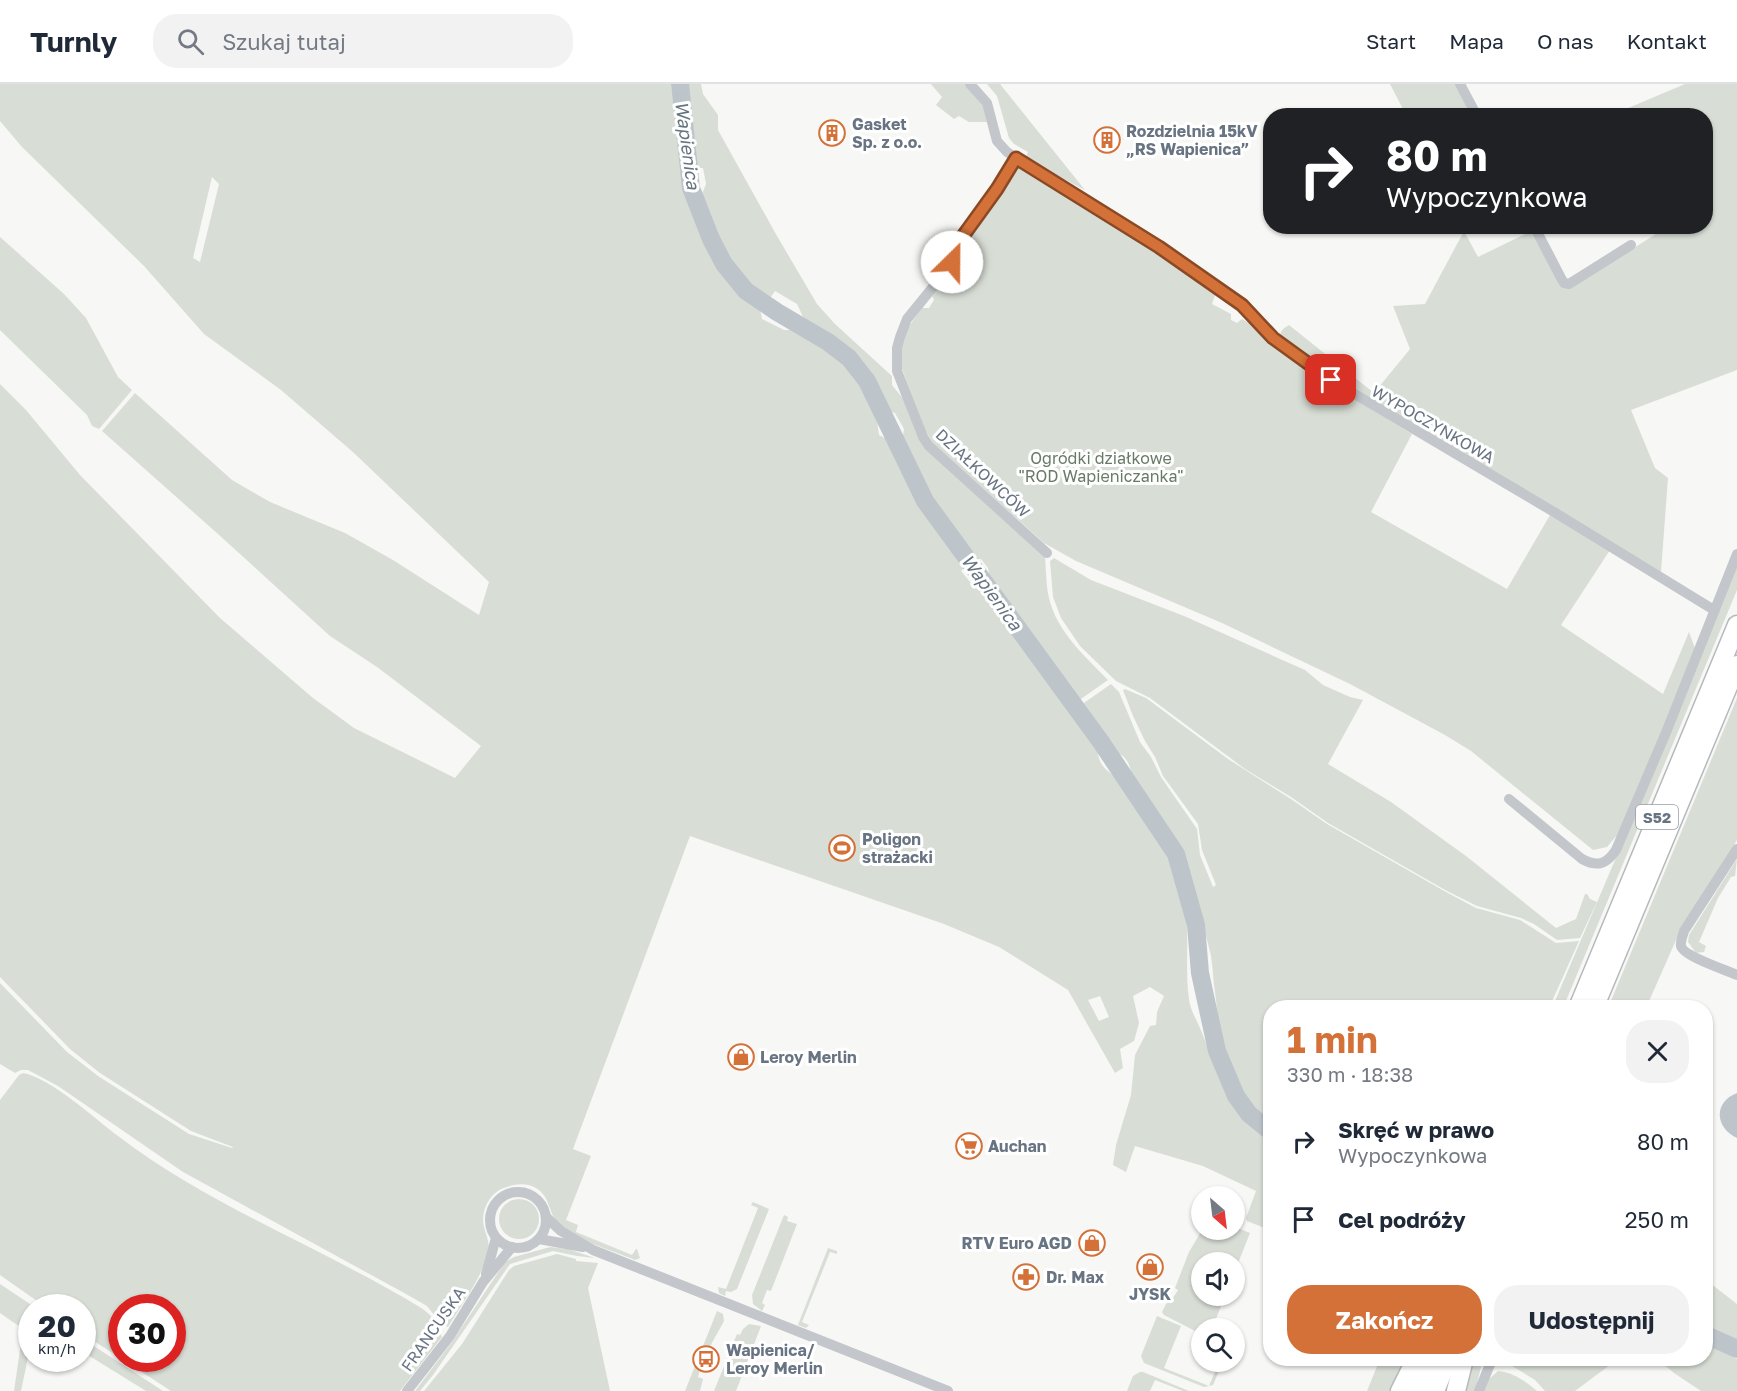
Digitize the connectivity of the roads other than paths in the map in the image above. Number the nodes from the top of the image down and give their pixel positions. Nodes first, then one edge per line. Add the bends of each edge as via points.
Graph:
1 (970, 84) edge
2 (1460, 84) edge
3 (1473, 108) edge
4 (1016, 158) junction
5 (1538, 234) edge
6 (1631, 245) dead end
7 (1047, 553) dead end
8 (1737, 554) edge
9 (1714, 610) junction
10 (1737, 625) edge
11 (1737, 665) edge
12 (1509, 799) dead end
13 (1737, 849) edge
14 (1737, 975) edge
15 (1581, 1000) edge
16 (1597, 1000) edge
17 (546, 1217) junction
18 (496, 1238) junction
19 (539, 1239) junction
20 (512, 1248) junction
21 (593, 1250) junction
22 (483, 1282) junction
23 (1412, 1366) edge
24 (1428, 1366) edge
25 (1445, 1366) edge
26 (1462, 1366) edge
27 (1489, 1366) edge
28 (407, 1391) edge
29 (948, 1391) edge
30 (1400, 1391) edge
31 (1418, 1391) edge
32 (1435, 1391) edge
33 (1456, 1391) edge
34 (1479, 1391) edge

1 - 4 street, WYPOCZYNKOWA via 987,103 998,141
2 - 3 street
4 - 7 street, DZIAŁKOWCÓW via 963,236 946,271 907,319 897,348 897,371 929,446
4 - 9 street, WYPOCZYNKOWA via 1159,247 1233,299 1286,349 1331,380
5 - 6 street via 1564,283 1569,284
8 - 9 street
9 - 12 street via 1610,859 1602,864 1582,859
10 - 15 highway, S52
11 - 16 highway, S52
13 - 14 street via 1684,932 1681,944 1691,956
17 - 18 street via 544,1208 531,1194 512,1192 491,1210 491,1229
17 - 19 street
17 - 21 street
18 - 20 street
18 - 22 street, FRANCUSKA
19 - 20 street via 522,1248
19 - 21 street
20 - 22 street, FRANCUSKA
21 - 29 street
22 - 28 street, FRANCUSKA via 454,1329
23 - 30 highway
24 - 31 highway
25 - 32 highway
26 - 33 highway
27 - 34 street

